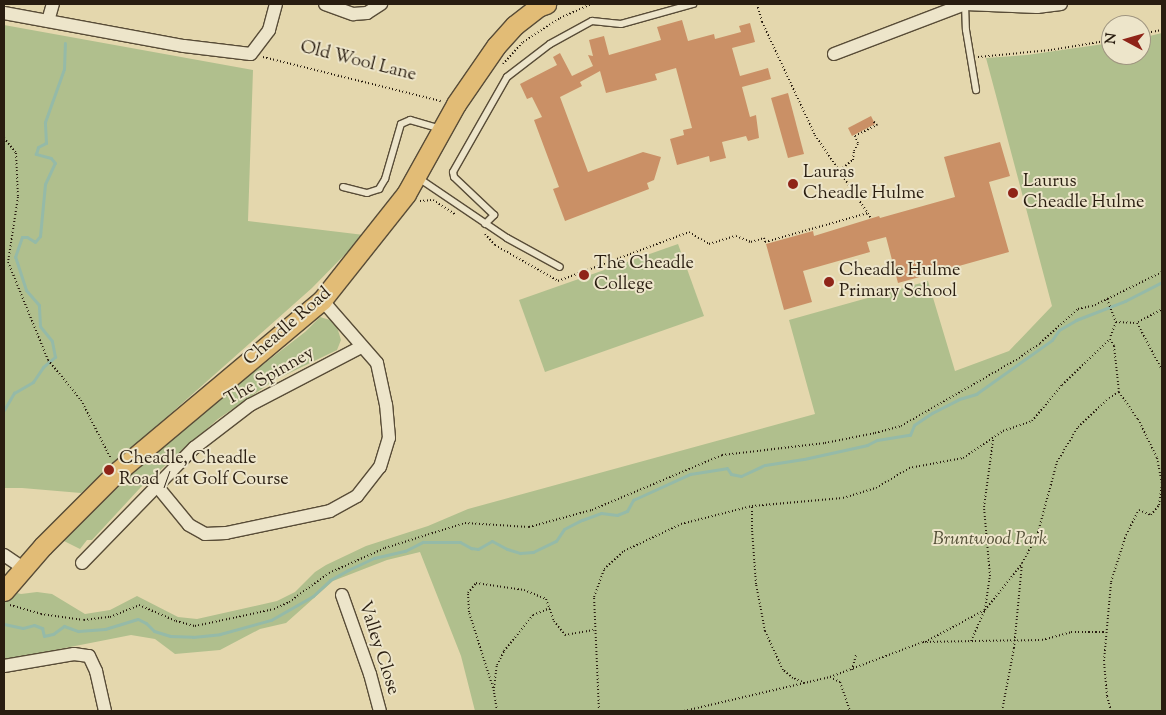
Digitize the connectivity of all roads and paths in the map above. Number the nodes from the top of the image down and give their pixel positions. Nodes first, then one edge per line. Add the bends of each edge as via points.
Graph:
1 (53, 4) edge
2 (276, 4) edge
3 (325, 4) edge
4 (382, 4) edge
5 (546, 4) edge
6 (590, 4) edge
7 (693, 4) edge
8 (757, 4) edge
9 (965, 4) edge
10 (1061, 4) edge
11 (1037, 5) edge
12 (4, 14) edge
13 (48, 21) junction
14 (1101, 42) edge
15 (251, 54) junction
16 (834, 54) dead end
17 (970, 57) junction
18 (501, 67) dead end
19 (976, 90) dead end
20 (456, 104) junction
21 (873, 121) dead end
22 (442, 129) junction
23 (4, 138) edge
24 (840, 170) junction
25 (422, 180) junction
26 (342, 187) dead end
27 (868, 213) junction
28 (457, 216) dead end
29 (871, 218) dead end
30 (486, 224) junction
31 (483, 232) dead end
32 (560, 267) dead end
33 (1162, 272) edge
34 (1107, 299) junction
35 (322, 300) junction
36 (1162, 309) edge
37 (1116, 322) junction
38 (1138, 323) junction
39 (1110, 339) junction
40 (361, 347) junction
41 (1162, 370) edge
42 (1119, 392) junction
43 (993, 440) junction
44 (117, 472) junction
45 (1162, 484) edge
46 (157, 486) junction
47 (752, 506) junction
48 (4, 555) edge
49 (82, 563) dead end
50 (1022, 564) junction
51 (23, 568) junction
52 (4, 591) edge
53 (342, 595) dead end
54 (4, 601) edge
55 (550, 608) junction
56 (984, 610) junction
57 (594, 630) junction
58 (1106, 632) junction
59 (972, 640) junction
60 (1014, 640) junction
61 (923, 642) junction
62 (856, 655) dead end
63 (4, 666) edge
64 (852, 670) junction
65 (830, 677) junction
66 (805, 683) junction
67 (494, 690) junction
68 (105, 711) edge
69 (380, 711) edge
70 (497, 711) edge
71 (599, 711) edge
72 (684, 711) edge
73 (850, 711) edge
74 (1002, 711) edge
75 (1111, 711) edge

1 - 13 street
2 - 15 street via 269,30
3 - 4 street via 353,14 367,14
5 - 20 main road, Cheadle Road via 515,25 496,46
6 - 18 path via 560,18 523,42
7 - 30 lane via 621,24 592,21 550,44 507,77 452,172 494,214
8 - 24 path via 762,22 816,135
9 - 11 street
9 - 16 street
9 - 17 lane
10 - 11 street
12 - 13 street
13 - 15 street via 184,46
14 - 17 path
15 - 20 path, Old Wool Lane
17 - 19 lane
20 - 22 main road, Cheadle Road
21 - 24 path via 877,124 855,136 858,144 853,160
22 - 25 main road, Cheadle Road
22 - 26 lane via 410,120 401,124 379,189 367,193
23 - 44 path via 16,153 18,197 8,262 48,360 81,400
24 - 27 path
25 - 28 path via 418,201 433,200
25 - 30 lane
25 - 35 main road, Cheadle Road
27 - 29 path
27 - 31 path via 765,242 764,238 751,242 736,236 710,244 689,232 558,281 495,245
30 - 32 lane
33 - 34 path
34 - 37 path
34 - 54 path via 1078,310 1016,360 901,426 825,443 722,455 592,510 529,528 465,523 386,548 329,573 289,602 265,611 195,626 139,605 110,617 84,620 41,614
35 - 40 street
35 - 44 main road, Cheadle Road
36 - 38 path
37 - 38 path
37 - 39 path
38 - 41 path
39 - 42 path via 1114,346
39 - 43 path via 1062,385 1032,421 1003,431
40 - 46 street, The Spinney via 250,405 194,448
40 - 46 street via 377,363 389,438 380,467 357,496 330,511 226,534 205,534 189,525
42 - 45 path via 1138,419 1157,458
42 - 50 path via 1088,416 1068,442 1057,462 1037,536
43 - 47 path via 963,458 909,468 876,488 843,498
43 - 56 path via 984,506 990,576
44 - 51 main road, Cheadle Road
45 - 58 path via 1159,506 1151,515 1139,510 1126,535 1110,582
46 - 49 street, The Spinney
47 - 57 path via 682,524 624,551 604,569 594,598
47 - 66 path via 756,584 765,631 783,670
48 - 51 street
50 - 56 path
50 - 60 path
51 - 52 main road, Cheadle Road
53 - 69 street, Valley Close
55 - 57 path via 554,621 565,636
55 - 67 path via 533,616 504,650 497,665
55 - 67 path via 546,599 524,590 476,583 468,592 469,612
56 - 59 path
56 - 61 path
57 - 71 path
58 - 60 path via 1071,632 1042,640
58 - 75 path via 1104,662
59 - 60 path
59 - 61 path
60 - 74 path
61 - 64 path
62 - 64 path
63 - 68 street via 74,654 89,656 96,671
64 - 65 path
65 - 66 path
65 - 73 path via 840,682
66 - 72 path
67 - 70 path

